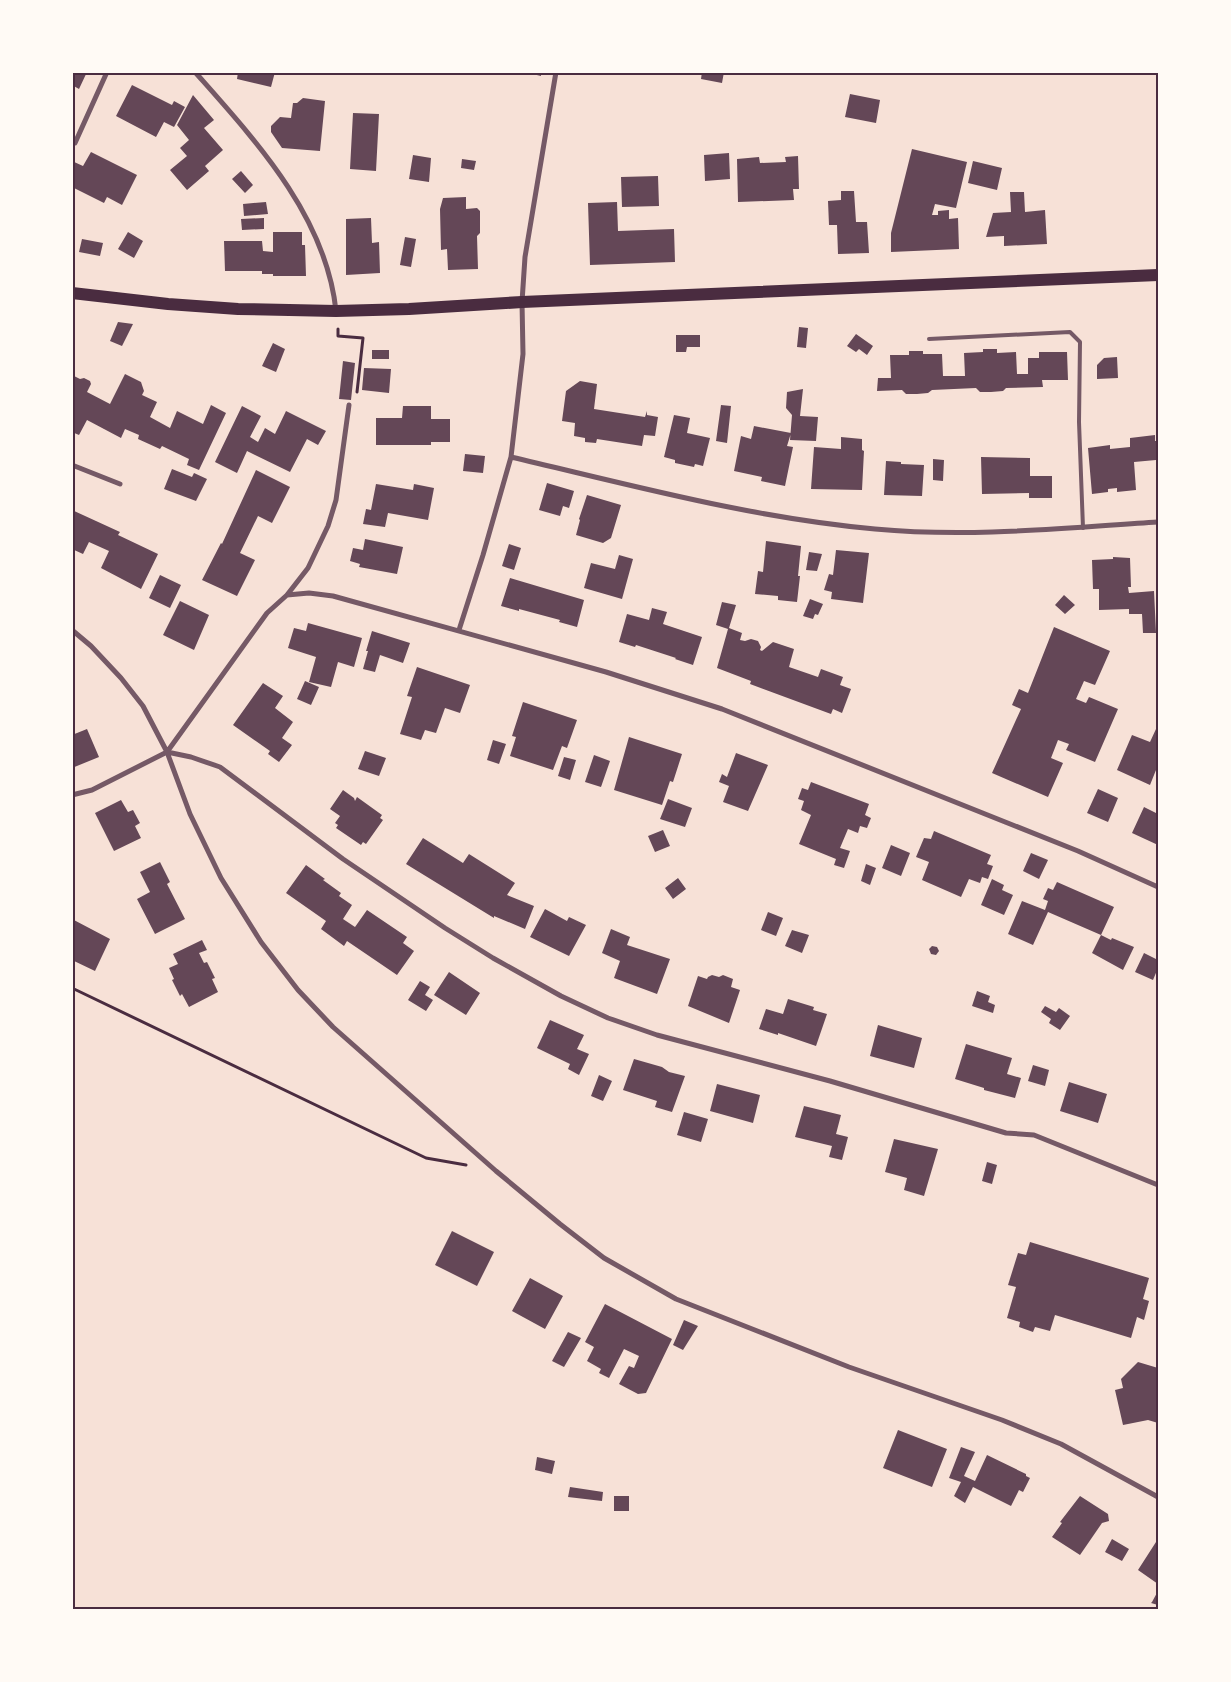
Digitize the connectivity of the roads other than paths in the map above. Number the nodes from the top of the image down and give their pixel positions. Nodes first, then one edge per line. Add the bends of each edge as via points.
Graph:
1 (107, 72) edge
2 (195, 72) edge
3 (556, 72) edge
4 (75, 143) dead end
5 (1158, 275) edge
6 (72, 293) edge
7 (522, 302) junction
8 (336, 311) junction
9 (930, 339) dead end
10 (349, 405) road end
11 (511, 457) junction
12 (72, 465) edge
13 (120, 484) dead end
14 (1158, 522) edge
15 (1083, 528) junction
16 (287, 595) junction
17 (72, 630) edge
18 (459, 630) junction
19 (167, 752) junction
20 (72, 795) edge
21 (1158, 887) edge
22 (1158, 1185) edge
23 (1158, 1497) edge

1 - 4 street
2 - 8 street via 251,137 306,217 328,268
3 - 7 street via 525,256
5 - 7 main road
6 - 8 main road via 230,309
7 - 8 main road
7 - 11 street via 523,354
9 - 15 lane via 1070,332 1080,342
10 - 16 street via 336,500 328,526 311,562
11 - 15 street via 731,507 875,529 972,533
11 - 18 street
12 - 13 street
14 - 15 street
16 - 18 street via 333,596
16 - 19 street via 267,613
17 - 19 street via 122,678 143,706
18 - 21 street via 722,708 1078,851
19 - 20 street via 92,790
19 - 22 street via 220,767 343,860 445,928 561,996 608,1018 657,1035 1006,1133 1034,1135
19 - 23 street via 190,814 221,878 298,990 333,1027 496,1171 604,1258 676,1299 849,1367 1061,1444

